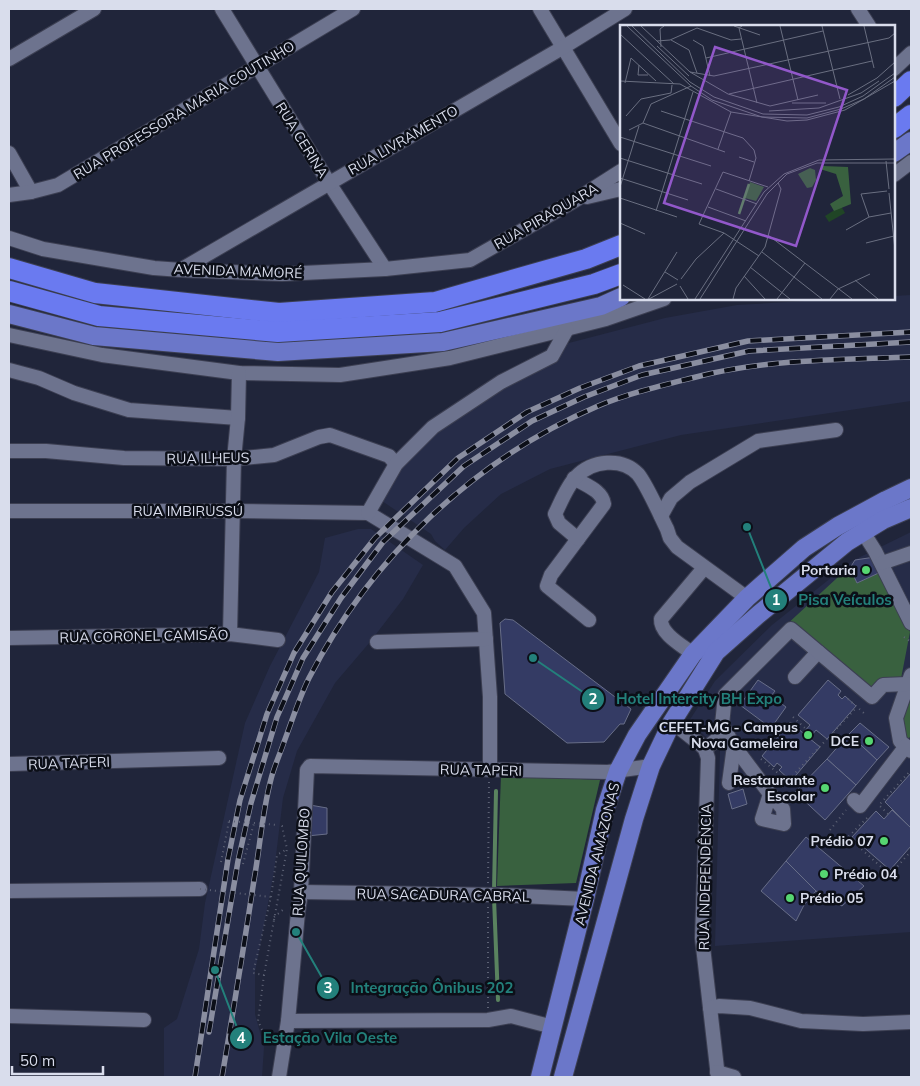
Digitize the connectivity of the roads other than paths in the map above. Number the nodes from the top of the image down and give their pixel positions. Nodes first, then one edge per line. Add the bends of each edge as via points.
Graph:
1 (94, 9) edge
2 (222, 9) edge
3 (353, 9) edge
4 (540, 9) edge
5 (625, 9) edge
6 (858, 9) edge
7 (868, 25) edge
8 (562, 48) junction
9 (911, 53) edge
10 (9, 59) edge
11 (257, 66) junction
12 (895, 66) edge
13 (911, 81) edge
14 (895, 96) edge
15 (911, 115) edge
16 (895, 127) edge
17 (911, 141) edge
18 (620, 142) edge
19 (895, 152) edge
20 (9, 153) edge
21 (911, 162) edge
22 (620, 172) edge
23 (895, 174) edge
24 (329, 183) junction
25 (620, 189) edge
26 (31, 192) junction
27 (9, 195) edge
28 (574, 200) junction
29 (9, 238) edge
30 (620, 245) edge
31 (470, 260) joint
32 (9, 268) edge
33 (385, 269) junction
34 (181, 270) junction
35 (620, 274) edge
36 (9, 291) edge
37 (620, 297) edge
38 (661, 300) edge
39 (9, 314) edge
40 (568, 329) junction
41 (9, 335) edge
42 (9, 370) edge
43 (239, 373) junction
44 (238, 418) junction
45 (836, 430) dead end
46 (9, 451) edge
47 (234, 459) junction
48 (396, 464) junction
49 (574, 478) junction
50 (911, 488) edge
51 (911, 508) edge
52 (9, 511) edge
53 (233, 511) junction
54 (368, 513) junction
55 (661, 516) junction
56 (863, 532) junction
57 (578, 539) junction
58 (911, 554) edge
59 (882, 563) junction
60 (704, 568) junction
61 (746, 598) junction
62 (589, 620) dead end
63 (911, 623) edge
64 (230, 634) junction
65 (9, 638) edge
66 (486, 639) junction
67 (278, 640) dead end
68 (378, 642) dead end
69 (818, 652) junction
70 (693, 654) junction
71 (795, 677) dead end
72 (909, 679) edge
73 (672, 722) junction
74 (726, 732) junction
75 (734, 746) junction
76 (908, 748) edge
77 (704, 749) junction
78 (219, 758) dead end
79 (9, 764) edge
80 (310, 766) joint
81 (651, 766) junction
82 (490, 770) junction
83 (618, 771) junction
84 (729, 783) dead end
85 (776, 791) road end
86 (854, 800) dead end
87 (200, 889) road end
88 (9, 891) edge
89 (302, 892) junction
90 (585, 899) junction
91 (710, 1008) junction
92 (9, 1016) edge
93 (144, 1020) dead end
94 (288, 1021) junction
95 (911, 1022) edge
96 (553, 1028) junction
97 (718, 1074) edge
98 (279, 1077) edge
99 (540, 1077) edge
100 (563, 1077) edge
101 (734, 1077) edge

1 - 10 street
2 - 11 street, RUA CERINA
3 - 11 street, RUA PROFESSORA MARIA COUTINHO
4 - 8 street
5 - 8 street, RUA LIVRAMENTO
6 - 7 street
8 - 18 street
8 - 24 street, RUA LIVRAMENTO
9 - 12 street
11 - 24 street, RUA CERINA
11 - 26 street, RUA PROFESSORA MARIA COUTINHO via 58,186
13 - 14 highway
15 - 16 highway
17 - 19 main road
20 - 26 street
21 - 23 street
22 - 28 street, RUA PIRAQUARA
24 - 33 street, RUA CERINA
24 - 34 street, RUA LIVRAMENTO
25 - 28 street
26 - 27 street, RUA PROFESSORA MARIA COUTINHO
28 - 31 street, RUA PIRAQUARA
29 - 34 street, AVENIDA MAMORÉ via 43,249
30 - 32 highway via 586,259 435,302 279,313 95,293
31 - 33 street, AVENIDA MAMORÉ
33 - 34 street, AVENIDA MAMORÉ via 282,274
35 - 36 highway via 594,284 440,322 278,332 99,316
37 - 39 main road via 601,306 443,342 278,352 94,336
38 - 40 street via 606,320
40 - 43 street via 450,358 340,375
40 - 48 street via 552,356 502,382 434,427
41 - 43 street via 102,355
42 - 44 street via 129,410
43 - 44 street
44 - 47 street
45 - 55 street via 758,441 690,482 671,498
46 - 47 street, RUA ILHEUS via 124,458
47 - 48 street, RUA ILHEUS via 274,455 319,437 330,436 389,456
47 - 53 street
48 - 54 street
49 - 55 street via 583,470 601,464 616,462 629,466 639,476
49 - 57 street via 555,514 559,523
49 - 57 street via 603,497 604,504
50 - 61 main road, AVENIDA AMAZONAS via 838,526 804,548
51 - 56 main road, AVENIDA AMAZONAS
52 - 53 street, RUA IMBIRUSSÚ
53 - 54 street, RUA IMBIRUSSÚ
53 - 64 street
54 - 66 street via 455,566 484,613
55 - 60 street via 677,547
56 - 59 street
56 - 73 main road, AVENIDA AMAZONAS via 843,545 716,652
57 - 62 street via 551,575 548,586
58 - 59 street
59 - 63 street
60 - 61 street
60 - 70 street via 661,619 664,630
61 - 70 main road, AVENIDA AMAZONAS
64 - 65 street, RUA CORONEL CAMISÃO
64 - 67 street, RUA CORONEL CAMISÃO
66 - 68 street
66 - 82 street
69 - 71 street
69 - 72 street via 872,697 883,685
69 - 74 street via 791,629 725,695 722,725
70 - 83 main road, AVENIDA AMAZONAS via 637,735
72 - 76 street via 896,718 900,741
73 - 77 street
73 - 81 main road, AVENIDA AMAZONAS
74 - 75 street
74 - 77 street
75 - 84 street
75 - 85 street
76 - 86 street via 860,806
77 - 91 street, RUA INDEPENDÊNCIA via 708,758 702,938
78 - 79 street, RUA TAPERI
80 - 82 street, RUA TAPERI
80 - 89 street, RUA QUILOMBO via 307,770
81 - 83 street, RUA TAPERI
81 - 100 main road, AVENIDA AMAZONAS
82 - 83 street, RUA TAPERI
83 - 90 main road, AVENIDA AMAZONAS via 605,810
87 - 88 street
89 - 90 street, RUA SACADURA CABRAL
89 - 94 street, RUA QUILOMBO
90 - 96 main road, AVENIDA AMAZONAS
91 - 95 street via 750,1008 802,1021
91 - 97 street, RUA INDEPENDÊNCIA
92 - 93 street
94 - 96 street via 488,1020 511,1016
94 - 98 street, RUA QUILOMBO
96 - 99 main road, AVENIDA AMAZONAS
97 - 101 street

